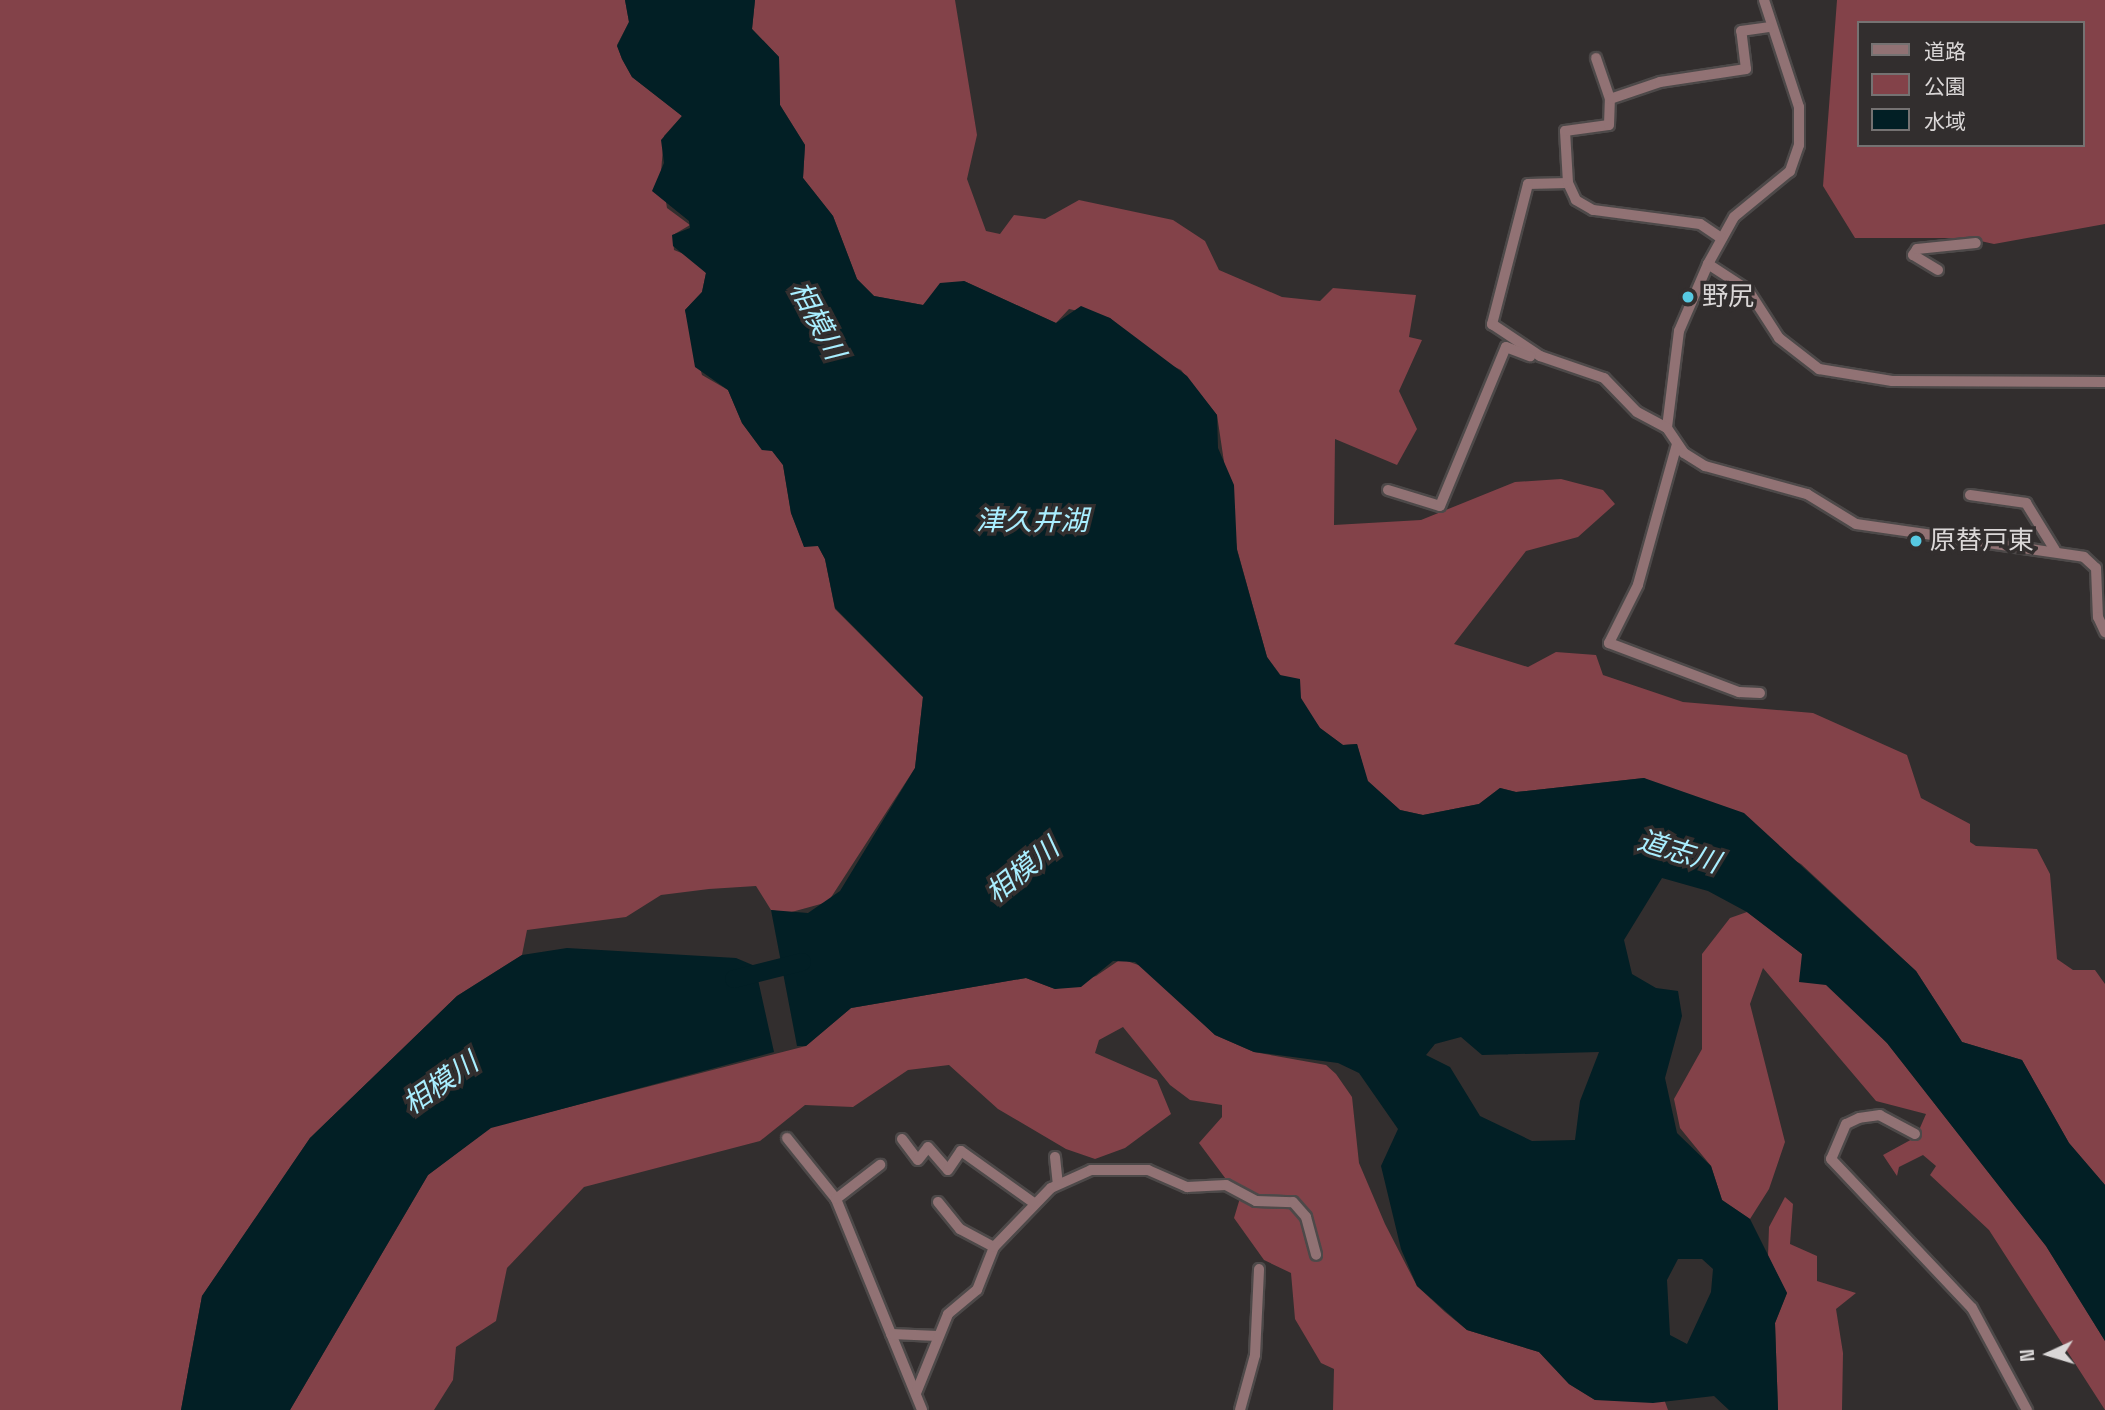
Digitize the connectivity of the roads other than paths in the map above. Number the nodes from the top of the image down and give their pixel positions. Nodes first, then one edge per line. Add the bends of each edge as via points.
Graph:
1 (1764, 0) edge
2 (1769, 27) junction
3 (1596, 58) dead end
4 (1610, 99) junction
5 (1569, 183) junction
6 (1721, 238) junction
7 (1976, 243) dead end
8 (1708, 264) junction
9 (1938, 270) dead end
10 (1540, 356) junction
11 (2105, 382) edge
12 (1667, 428) junction
13 (1677, 444) junction
14 (1388, 490) dead end
15 (1970, 495) dead end
16 (2055, 550) junction
17 (2105, 632) edge
18 (1760, 693) dead end
19 (1915, 1134) dead end
20 (787, 1138) dead end
21 (902, 1139) dead end
22 (1055, 1157) dead end
23 (880, 1166) dead end
24 (1058, 1184) junction
25 (836, 1199) junction
26 (938, 1202) dead end
27 (1034, 1203) junction
28 (994, 1247) junction
29 (1316, 1255) dead end
30 (1259, 1269) dead end
31 (891, 1334) junction
32 (938, 1336) junction
33 (916, 1393) junction
34 (922, 1410) edge
35 (1241, 1410) edge
36 (2027, 1410) edge

1 - 2 street
2 - 4 street via 1741,31 1746,69 1660,82
2 - 6 street via 1798,107 1799,145 1790,171 1745,206
3 - 4 street
4 - 5 street via 1609,125 1565,131
5 - 6 street via 1576,200 1593,210 1700,224
5 - 10 street via 1528,184 1497,290 1492,324
6 - 8 street
7 - 9 street via 1917,249 1913,255
8 - 11 street via 1748,290 1779,338 1819,369 1892,381
8 - 12 street via 1679,331
10 - 12 street via 1604,378 1637,412
10 - 14 street via 1506,347 1440,506
12 - 13 street
13 - 16 street via 1705,466 1807,494 1856,524
13 - 18 street via 1642,573 1609,643 1740,692
15 - 16 street via 2026,503
16 - 17 street via 2093,562
19 - 36 street via 1880,1115 1859,1118 1846,1124 1831,1159 1972,1308
20 - 25 street
21 - 27 street via 918,1160 928,1147 948,1170 961,1151
22 - 24 street
23 - 25 street
24 - 27 street
24 - 29 street via 1091,1170 1122,1168 1187,1187 1226,1185 1256,1201 1293,1202 1306,1217
25 - 31 street
26 - 28 street via 960,1230
27 - 28 street
28 - 32 street via 977,1290 948,1314
30 - 35 street via 1255,1355
31 - 32 street
31 - 33 street
32 - 33 street
33 - 34 street

